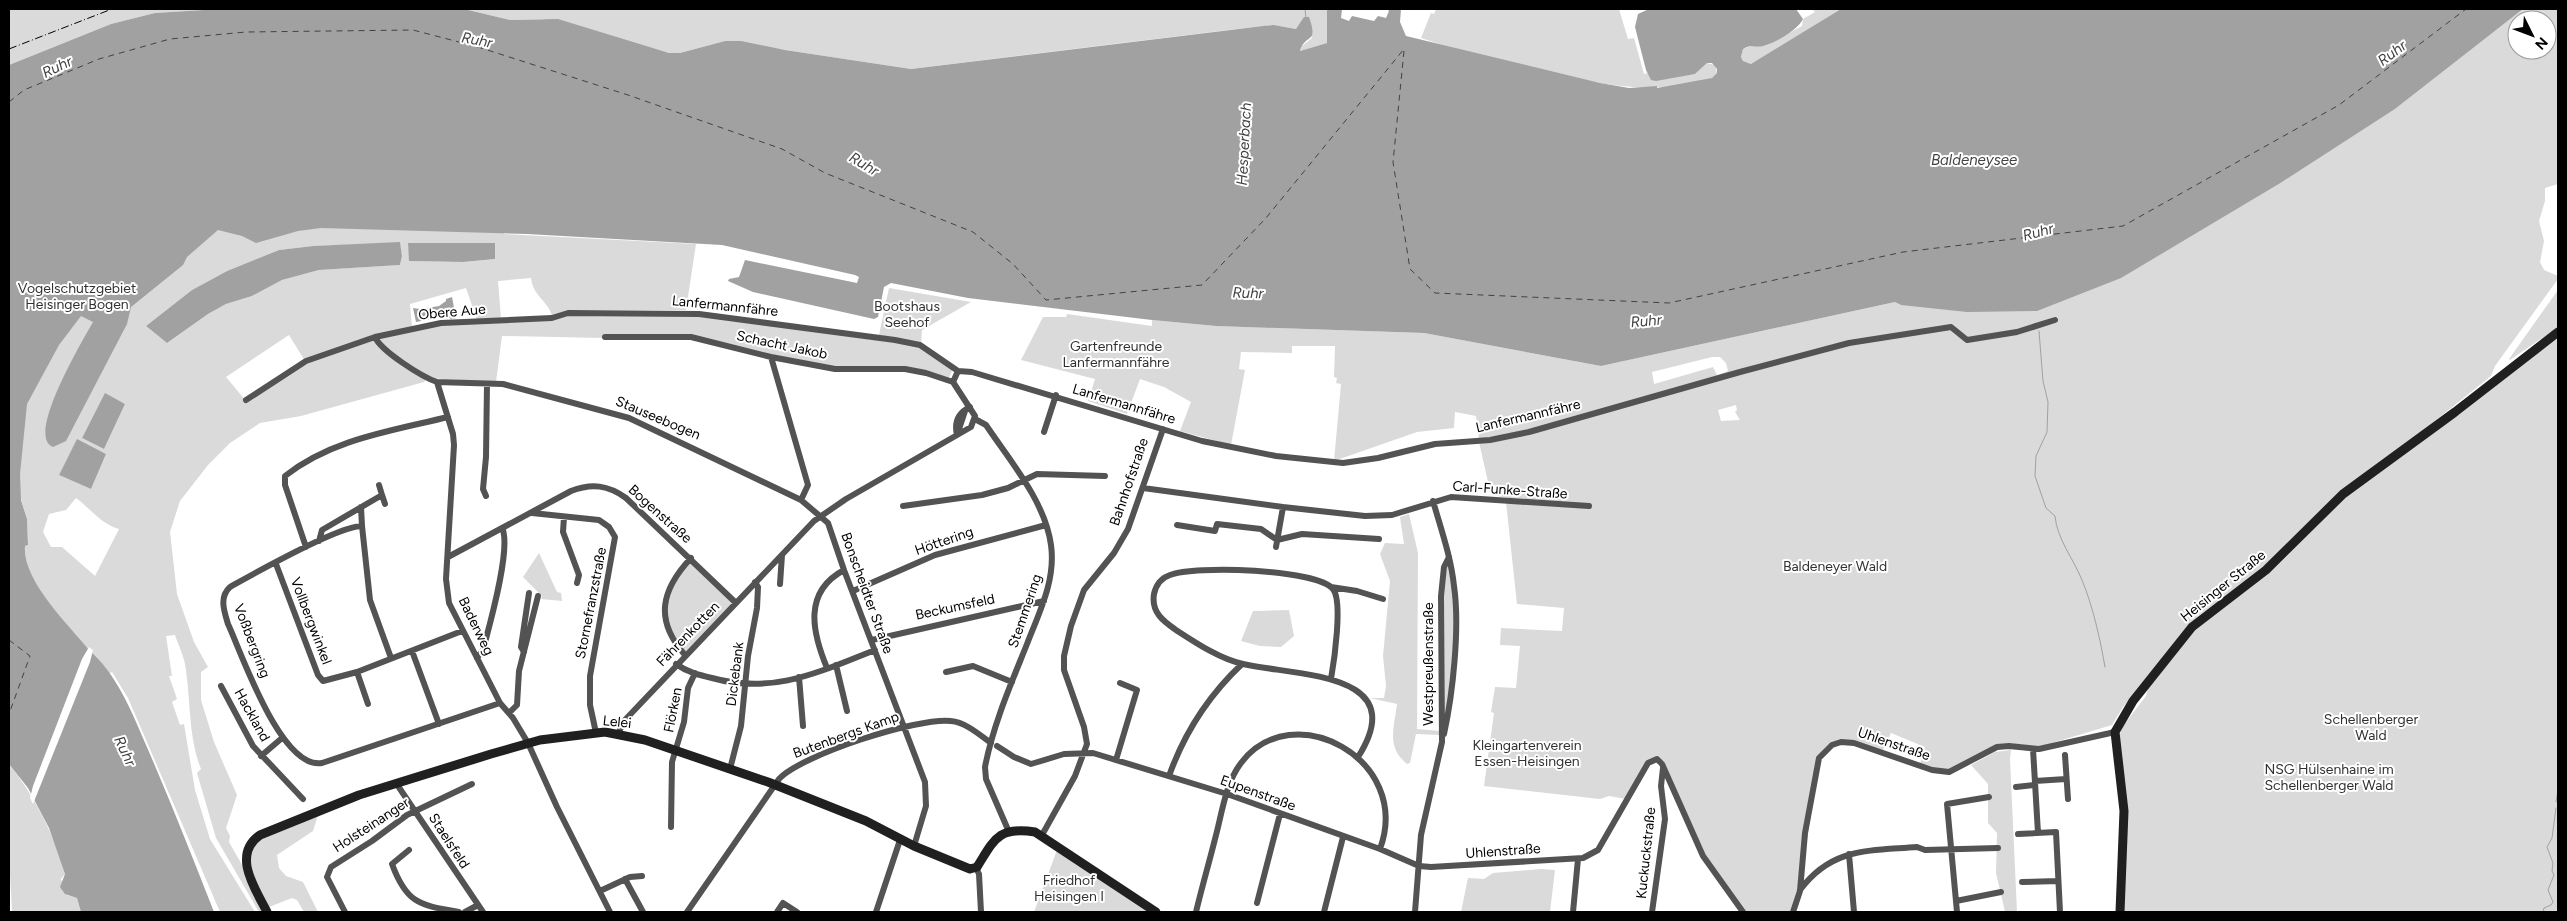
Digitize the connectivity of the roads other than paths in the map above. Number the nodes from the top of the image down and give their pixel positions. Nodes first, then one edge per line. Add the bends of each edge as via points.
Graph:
1 (531, 320) joint
2 (2055, 320) dead end
3 (2558, 332) edge
4 (375, 336) junction
5 (605, 337) dead end
6 (771, 358) junction
7 (958, 371) junction
8 (437, 382) junction
9 (953, 382) junction
10 (487, 384) junction
11 (1056, 395) junction
12 (246, 400) dead end
13 (968, 408) junction
14 (448, 417) junction
15 (974, 422) junction
16 (1162, 429) junction
17 (1044, 432) dead end
18 (957, 435) junction
19 (1105, 476) dead end
20 (1023, 481) junction
21 (379, 485) dead end
22 (1143, 488) junction
23 (382, 496) junction
24 (486, 496) dead end
25 (801, 500) junction
26 (1433, 501) junction
27 (385, 504) dead end
28 (903, 506) dead end
29 (1589, 506) dead end
30 (361, 507) junction
31 (1283, 507) junction
32 (531, 513) junction
33 (820, 515) junction
34 (564, 517) junction
35 (1046, 525) junction
36 (1177, 525) dead end
37 (362, 526) junction
38 (502, 528) junction
39 (1379, 539) dead end
40 (319, 541) junction
41 (1276, 544) junction
42 (306, 547) junction
43 (782, 555) junction
44 (448, 557) junction
45 (1448, 557) junction
46 (691, 558) junction
47 (276, 564) junction
48 (844, 570) junction
49 (755, 582) junction
50 (576, 584) dead end
51 (780, 584) dead end
52 (1454, 585) junction
53 (1442, 586) junction
54 (1331, 587) junction
55 (853, 590) junction
56 (529, 593) dead end
57 (538, 596) dead end
58 (1383, 599) dead end
59 (1044, 601) junction
60 (735, 602) junction
61 (462, 632) junction
62 (872, 640) junction
63 (875, 650) junction
64 (412, 651) junction
65 (524, 652) junction
66 (685, 655) junction
67 (391, 658) junction
68 (477, 658) junction
69 (676, 664) junction
70 (1242, 664) junction
71 (836, 665) junction
72 (827, 668) junction
73 (357, 672) junction
74 (946, 672) dead end
75 (695, 674) junction
76 (799, 678) junction
77 (1331, 679) junction
78 (1012, 682) junction
79 (1120, 683) dead end
80 (744, 685) junction
81 (221, 686) dead end
82 (500, 703) junction
83 (368, 704) dead end
84 (847, 711) dead end
85 (509, 713) junction
86 (439, 724) junction
87 (803, 726) dead end
88 (904, 727) junction
89 (2115, 732) junction
90 (596, 733) junction
91 (618, 734) junction
92 (282, 738) junction
93 (1442, 742) junction
94 (528, 743) junction
95 (994, 744) junction
96 (2033, 749) junction
97 (676, 751) junction
98 (1085, 752) junction
99 (2065, 755) dead end
100 (261, 756) junction
101 (1358, 757) junction
102 (1116, 760) junction
103 (1663, 766) junction
104 (730, 769) junction
105 (1169, 776) junction
106 (2066, 779) junction
107 (396, 783) junction
108 (2035, 783) junction
109 (472, 784) dead end
110 (776, 785) junction
111 (2016, 787) dead end
112 (1227, 794) junction
113 (1989, 797) dead end
114 (303, 799) dead end
115 (2068, 799) dead end
116 (414, 811) junction
117 (1280, 814) junction
118 (671, 826) dead end
119 (1009, 832) junction
120 (2038, 833) junction
121 (1042, 834) junction
122 (2018, 834) dead end
123 (1343, 837) junction
124 (900, 840) junction
125 (914, 846) junction
126 (1951, 848) junction
127 (1998, 848) dead end
128 (1380, 849) junction
129 (409, 850) dead end
130 (1849, 854) junction
131 (1578, 859) junction
132 (1419, 866) junction
133 (976, 868) junction
134 (642, 876) dead end
135 (625, 879) junction
136 (2058, 881) junction
137 (2022, 882) dead end
138 (1800, 890) junction
139 (600, 891) junction
140 (2001, 892) dead end
141 (1956, 901) junction
142 (1257, 903) dead end
143 (478, 905) junction
144 (267, 912) edge
145 (345, 912) edge
146 (459, 912) edge
147 (465, 912) edge
148 (483, 912) edge
149 (610, 912) edge
150 (643, 912) edge
151 (687, 912) edge
152 (777, 912) edge
153 (796, 912) edge
154 (876, 912) edge
155 (981, 912) edge
156 (1156, 912) edge
157 (1196, 912) edge
158 (1324, 912) edge
159 (1415, 912) edge
160 (1573, 912) edge
161 (1652, 912) edge
162 (1743, 912) edge
163 (1794, 912) edge
164 (1854, 912) edge
165 (1958, 912) edge
166 (2060, 912) edge
167 (2120, 912) edge

1 - 4 street, Obere Aue via 441,324
1 - 7 street, Lanfermannfähre via 568,313 700,314 903,341 920,345
2 - 16 street, Lanfermannfähre via 2017,332 1970,340 1964,340 1950,327 1850,343 1529,432 1490,440 1435,444 1361,461 1329,462 1276,456
3 - 89 street, Heisinger Straße via 2343,494 2266,570 2192,627 2133,701
4 - 8 street via 377,342 404,363 425,378
4 - 12 street, Obere Aue via 306,362
5 - 6 street, Schacht Jakob via 691,337
6 - 9 street, Schacht Jakob via 834,370 906,369
6 - 25 street via 808,485
7 - 9 street
7 - 11 street, Lanfermannfähre
8 - 10 street, Stauseebogen
8 - 14 street, Baderweg
9 - 13 street, Stemmering
10 - 24 street via 483,489
10 - 25 street, Stauseebogen via 520,388 628,418
11 - 16 street, Lanfermannfähre
11 - 17 street, Lanfermannfähre
13 - 15 street, Stemmering
13 - 18 street via 959,415 955,428
14 - 42 street via 334,447 285,476 285,485
14 - 44 street, Baderweg via 454,445
15 - 18 street, Fährenkotten
15 - 20 street, Stemmering via 986,425
16 - 22 street, Bahnhofstraße
18 - 33 street, Fährenkotten
19 - 20 street via 1037,474
20 - 28 street via 977,496
20 - 35 street, Stemmering
21 - 23 street
22 - 31 street, Carl-Funke-Straße
22 - 98 street, Bahnhofstraße via 1121,543 1084,590 1065,650 1064,670 1086,733
23 - 27 street
23 - 30 street
25 - 33 street, Bonscheidter Straße
26 - 29 street, Carl-Funke-Straße via 1451,497
26 - 31 street, Carl-Funke-Straße via 1381,516
26 - 45 street, Westpreußenstraße
30 - 37 street
30 - 40 street via 322,530
31 - 41 street
32 - 34 street, Stornefranzstraße
32 - 38 street, Bogenstraße
32 - 46 street, Bogenstraße via 581,487 604,487 626,498
33 - 43 street, Fährenkotten
33 - 48 street, Bonscheidter Straße via 828,523
34 - 50 street, Stornefranzstraße via 563,532 579,575
34 - 90 street, Stornefranzstraße via 599,520 609,526 615,537 590,676 590,705
35 - 55 street, Höttering via 935,555
35 - 59 street, Stemmering via 1052,562
36 - 41 street via 1215,531 1217,524 1261,529
37 - 40 street, Voßbergring
37 - 67 street via 370,600
38 - 44 street, Bogenstraße
38 - 68 street via 506,541 498,586 483,650
39 - 41 street via 1302,534
40 - 42 street, Voßbergring
42 - 47 street, Voßbergring
43 - 49 street, Fährenkotten
43 - 51 street
44 - 61 street, Baderweg via 446,590
45 - 52 street, Westpreußenstraße
45 - 53 street, Westpreußenstraße
46 - 60 street, Bogenstraße
46 - 66 street via 674,578 665,607 669,632
47 - 73 street, Vollbergwinkel via 321,679 327,682
47 - 92 street, Voßbergring via 230,587 223,603 228,624
48 - 55 street, Bonscheidter Straße
48 - 72 street via 824,584 816,604 816,630
49 - 60 street, Fährenkotten
49 - 80 street, Dickebank via 758,608
52 - 53 street, Westpreußenstraße
52 - 93 street, Westpreußenstraße via 1456,610 1450,704
53 - 93 street, Westpreußenstraße
54 - 58 street
54 - 70 street via 1295,576 1246,570 1184,572 1160,581 1154,598 1156,612 1161,619 1192,640
54 - 77 street via 1336,592 1337,603
55 - 62 street, Bonscheidter Straße
56 - 65 street via 521,647
57 - 65 street
59 - 62 street, Beckumsfeld
59 - 78 street, Stemmering
60 - 66 street, Fährenkotten
61 - 64 street, Vollbergwinkel
61 - 68 street, Baderweg
62 - 63 street, Bonscheidter Straße
63 - 71 street
63 - 88 street, Bonscheidter Straße
64 - 67 street, Vollbergwinkel
64 - 86 street
65 - 85 street via 519,671 518,705
66 - 69 street, Fährenkotten
67 - 73 street, Vollbergwinkel
68 - 82 street, Baderweg
69 - 75 street
69 - 91 street, Fährenkotten via 622,723
70 - 77 street
70 - 105 street via 1214,693 1192,723
71 - 72 street
71 - 84 street
72 - 76 street
73 - 83 street
74 - 78 street via 973,666
75 - 80 street
75 - 97 street, Flörken via 688,688
76 - 80 street via 767,686
76 - 87 street
77 - 101 street via 1358,690 1371,710 1372,730
78 - 95 street, Stemmering
79 - 102 street via 1136,689 1137,693
80 - 104 street, Dickebank via 741,726
81 - 100 street, Hackland via 242,730
82 - 85 street, Baderweg
82 - 86 street, Voßbergring
85 - 94 street, Baderweg
86 - 92 street, Voßbergring via 318,764 302,757
88 - 95 street, Butenbergs Kamp via 953,721
88 - 110 street, Butenbergs Kamp via 798,764
88 - 125 street, Bonscheidter Straße via 927,795
89 - 96 street, Uhlenstraße
89 - 167 street via 2124,811
90 - 91 street, Lelei
90 - 94 street, Lelei
91 - 97 street, Lelei
92 - 100 street, Hackland
93 - 132 street, Westpreußenstraße via 1421,835
94 - 107 street, Lelei
94 - 139 street, Baderweg
95 - 98 street, Butenbergs Kamp via 1031,764
95 - 119 street, Stemmering via 985,767 986,779
96 - 108 street
96 - 138 street, Uhlenstraße via 1997,747 1944,772 1854,743 1832,745 1819,758 1815,775
97 - 104 street, Lelei
97 - 118 street, Flörken via 672,765
98 - 102 street, Eupenstraße
98 - 121 street, Bahnhofstraße
99 - 106 street
100 - 114 street, Hackland
101 - 112 street via 1316,737 1291,736 1270,741 1242,762
101 - 128 street via 1378,782 1384,797 1386,823
102 - 105 street, Eupenstraße
103 - 131 street, Uhlenstraße via 1657,759 1650,761 1598,850
103 - 161 street, Kuckuckstraße via 1661,786 1665,819
103 - 162 street via 1703,856
104 - 110 street, Lelei
105 - 112 street, Eupenstraße
106 - 108 street
106 - 115 street
107 - 116 street, Staelsfeld
107 - 144 street, Lelei via 274,829 250,844 246,867
108 - 111 street
108 - 120 street
109 - 116 street, Holsteinanger
110 - 124 street, Lelei via 866,821
110 - 151 street, Butenbergs Kamp
112 - 117 street, Eupenstraße
112 - 157 street
113 - 126 street via 1947,804
116 - 143 street, Staelsfeld
116 - 145 street, Holsteinanger via 328,870 327,877
117 - 123 street, Eupenstraße
117 - 142 street
119 - 121 street
119 - 133 street via 992,842
120 - 122 street
120 - 136 street via 2056,832
121 - 156 street
123 - 128 street, Eupenstraße
123 - 158 street
124 - 125 street, Lelei
124 - 154 street
125 - 133 street, Lelei via 970,869
126 - 127 street
126 - 130 street via 1925,850 1918,847
126 - 141 street
128 - 132 street, Eupenstraße
129 - 146 street via 392,864 408,893 421,905
130 - 138 street via 1823,865
130 - 164 street
131 - 132 street, Uhlenstraße
131 - 160 street
132 - 159 street, Westpreußenstraße
133 - 155 street
134 - 135 street
135 - 139 street
135 - 150 street
136 - 137 street
136 - 166 street
138 - 163 street, Uhlenstraße
139 - 149 street, Baderweg
140 - 141 street
141 - 165 street
143 - 147 street
143 - 148 street, Staelsfeld
152 - 153 street via 783,903

